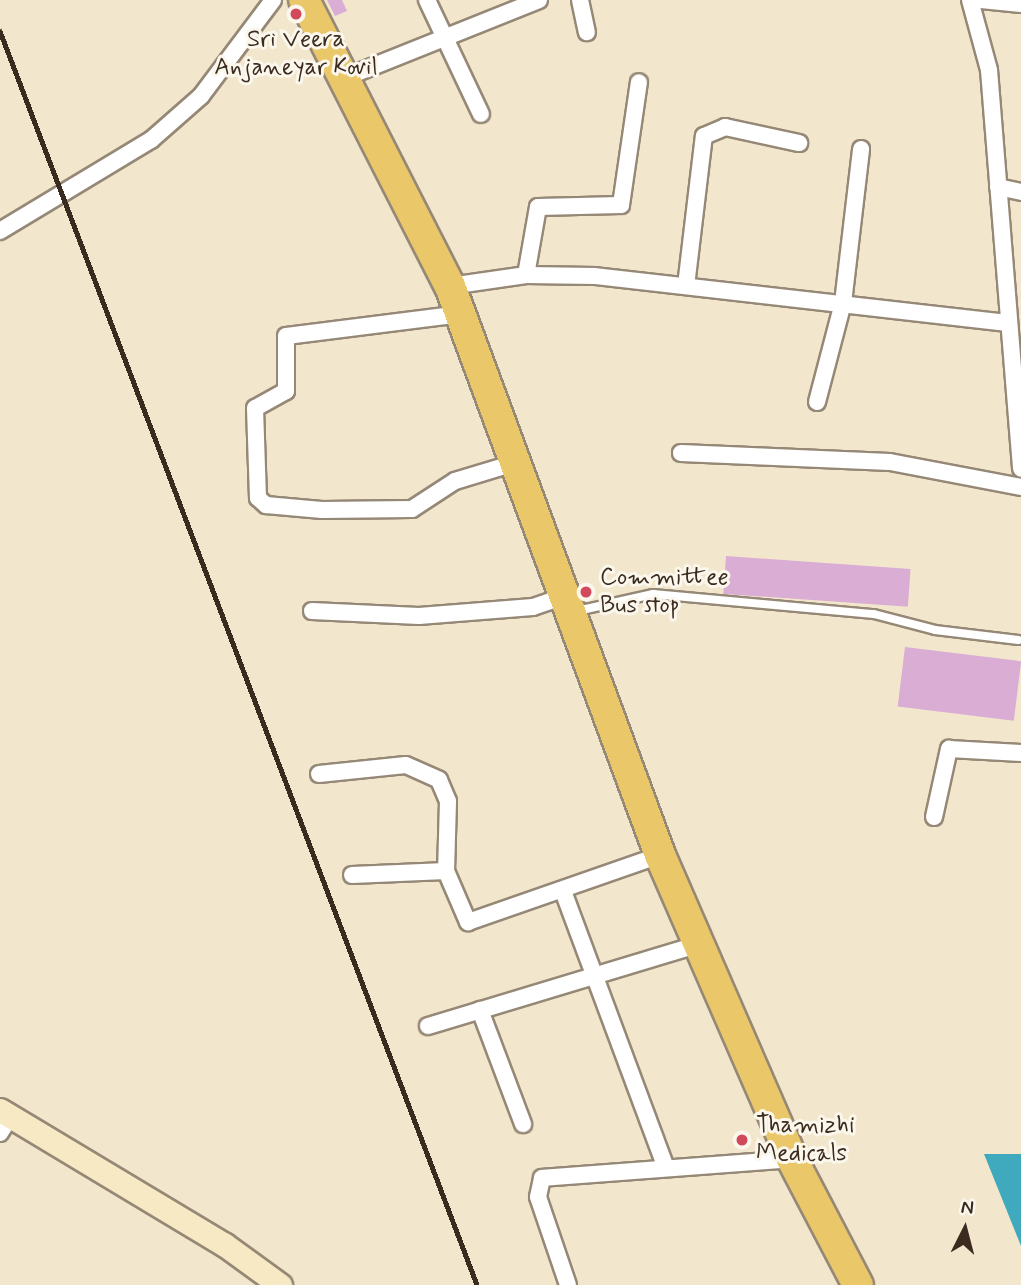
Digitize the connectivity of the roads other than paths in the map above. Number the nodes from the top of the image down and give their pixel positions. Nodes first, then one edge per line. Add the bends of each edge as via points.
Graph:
1 (273, 0) edge
2 (304, 0) edge
3 (427, 0) edge
4 (492, 0) edge
5 (539, 0) edge
6 (580, 0) edge
7 (970, 0) edge
8 (981, 0) edge
9 (1021, 4) edge
10 (500, 15) junction
11 (587, 32) dead end
12 (443, 36) junction
13 (344, 78) junction
14 (639, 82) dead end
15 (481, 114) dead end
16 (799, 143) dead end
17 (861, 149) dead end
18 (998, 187) junction
19 (1021, 192) edge
20 (0, 231) edge
21 (526, 275) junction
22 (450, 286) junction
23 (685, 286) junction
24 (843, 303) junction
25 (461, 314) junction
26 (1008, 323) junction
27 (817, 402) dead end
28 (1019, 405) edge
29 (681, 453) dead end
30 (518, 462) junction
31 (1020, 463) edge
32 (1021, 487) edge
33 (571, 603) junction
34 (312, 611) dead end
35 (1018, 640) dead end
36 (1021, 753) edge
37 (319, 774) dead end
38 (934, 817) dead end
39 (660, 855) junction
40 (446, 871) junction
41 (352, 875) dead end
42 (563, 891) junction
43 (703, 943) junction
44 (593, 977) junction
45 (480, 1010) junction
46 (428, 1026) dead end
47 (3, 1120) edge
48 (523, 1124) dead end
49 (792, 1159) junction
50 (665, 1166) junction
51 (280, 1285) edge
52 (568, 1285) edge
53 (858, 1285) edge

1 - 20 street via 201,96 150,140
2 - 13 highway
3 - 12 street
4 - 10 street
5 - 10 street
6 - 11 street
7 - 18 street via 989,70
8 - 9 street
10 - 12 street
12 - 13 street
12 - 15 street
13 - 22 highway
14 - 21 street via 621,205 538,207
16 - 23 street via 724,127 704,135
17 - 24 street
18 - 19 street
18 - 26 street
21 - 22 street
21 - 23 street
22 - 25 highway
23 - 24 street
24 - 26 street
24 - 27 street
25 - 30 highway
25 - 30 street via 286,335 286,391 255,408 258,498 266,505 322,510 412,509 455,481
26 - 28 street
28 - 31 street
29 - 32 street via 890,462
30 - 33 highway
33 - 34 street via 439,614
33 - 35 lane via 653,594 874,614 934,631
33 - 39 highway
36 - 38 street via 949,749
37 - 40 street via 406,765 439,780 448,801
39 - 42 street
39 - 43 highway
40 - 41 street
40 - 42 street via 462,914 475,923
42 - 44 street
43 - 44 street
43 - 49 highway
44 - 45 street
44 - 50 street
45 - 46 street
45 - 48 street
47 - 51 main road via 225,1245
49 - 50 street
49 - 53 highway
50 - 52 street via 542,1178 538,1197

